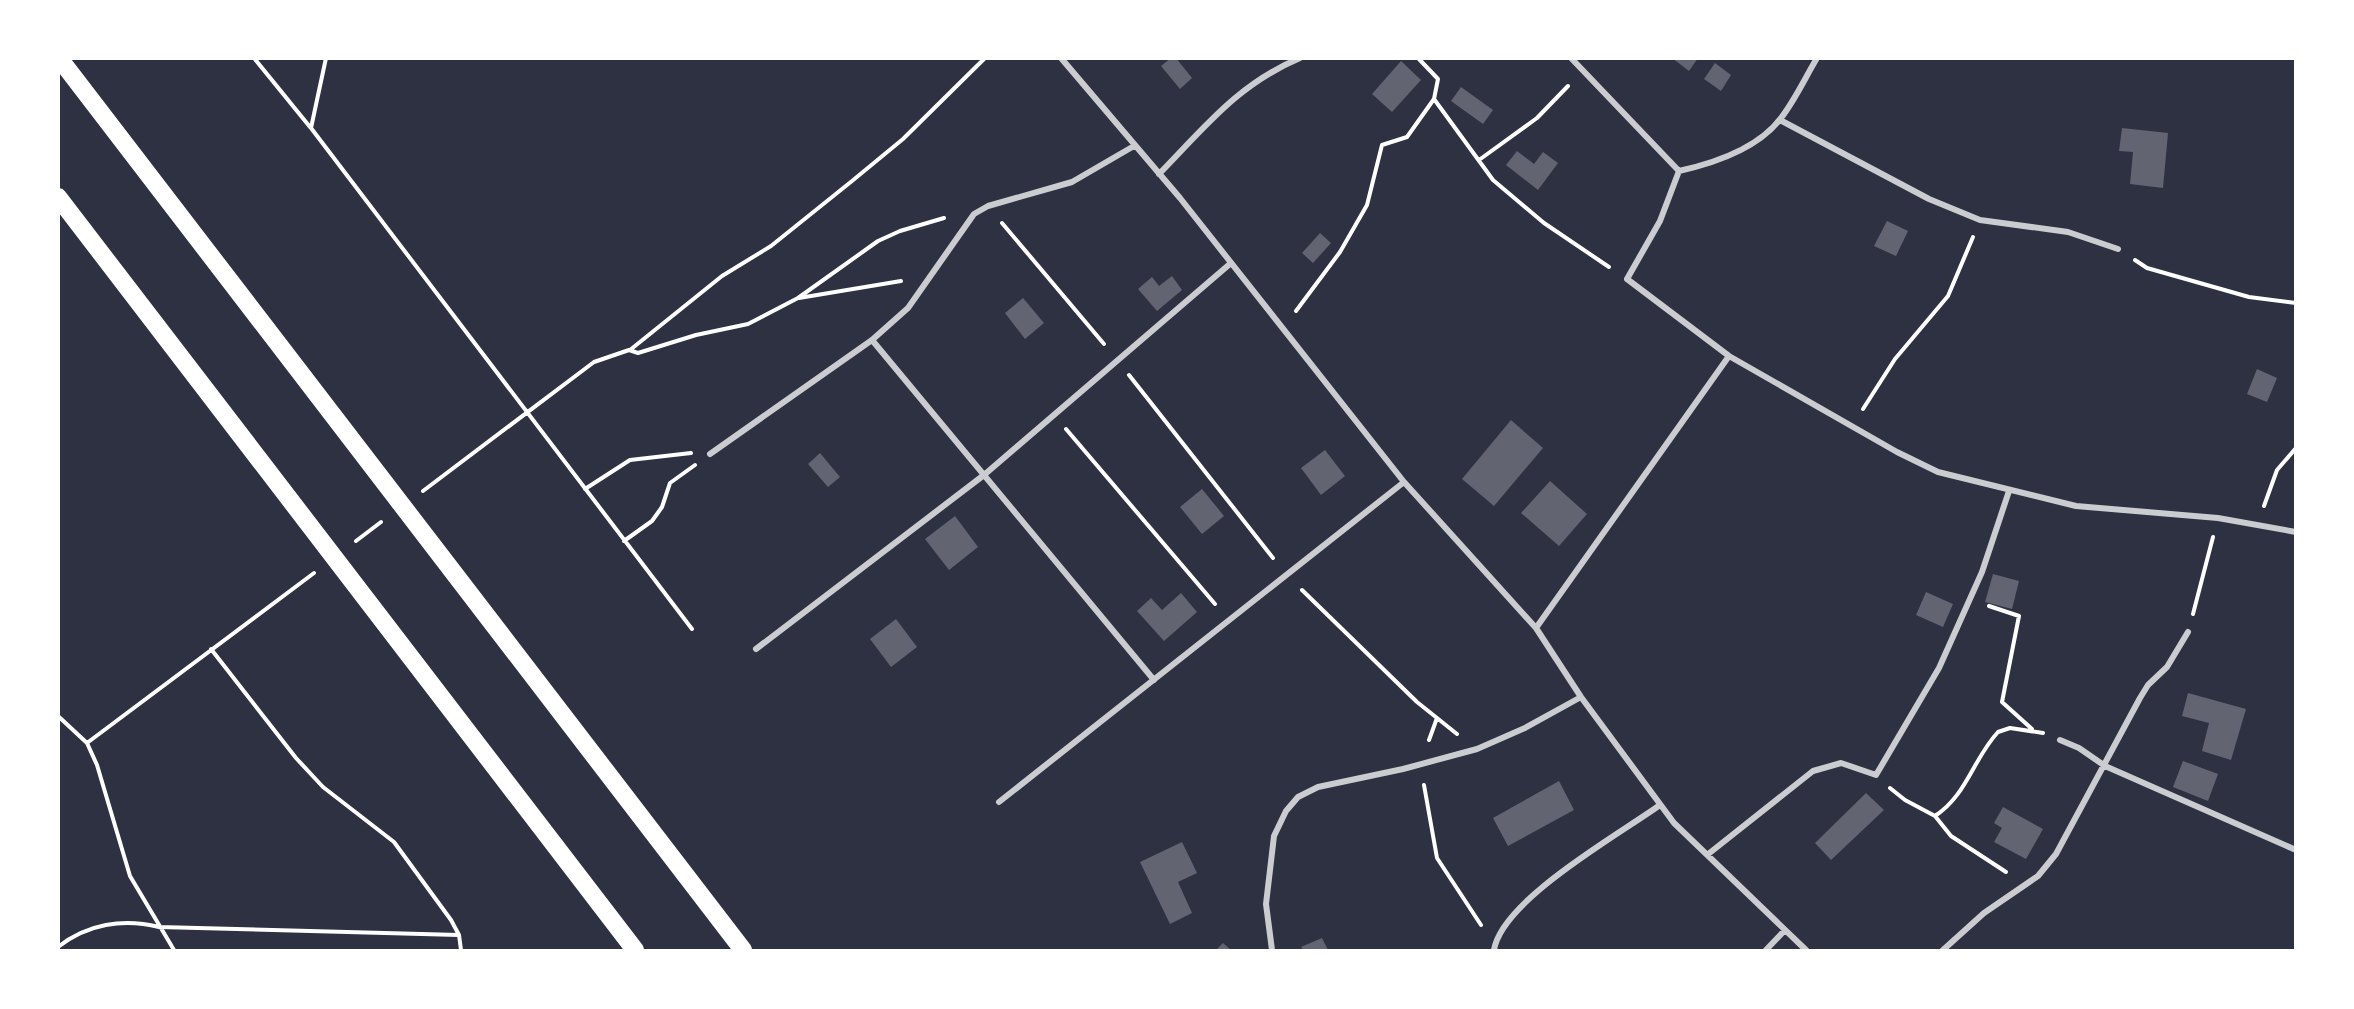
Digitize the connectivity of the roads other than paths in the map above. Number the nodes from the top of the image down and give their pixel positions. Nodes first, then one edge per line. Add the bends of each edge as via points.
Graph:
1 (59, 58) edge
2 (1061, 58) edge
3 (1300, 58) edge
4 (1571, 58) edge
5 (1817, 58) edge
6 (1780, 120) junction
7 (1134, 146) junction
8 (1679, 171) junction
9 (1159, 174) junction
10 (58, 197) edge
11 (2118, 249) road end
12 (1231, 263) junction
13 (872, 340) junction
14 (1729, 356) junction
15 (710, 454) road end
16 (984, 475) junction
17 (1404, 482) junction
18 (2009, 491) junction
19 (2295, 532) edge
20 (1536, 628) junction
21 (2188, 632) road end
22 (756, 649) dead end
23 (1154, 680) junction
24 (1581, 697) junction
25 (2061, 740) road end
26 (2105, 766) junction
27 (999, 802) dead end
28 (1660, 805) junction
29 (2295, 850) edge
30 (1707, 855) junction
31 (1785, 930) junction
32 (1495, 948) edge
33 (635, 951) edge
34 (743, 951) edge
35 (1272, 951) edge
36 (1766, 951) edge
37 (1806, 951) edge
38 (1943, 951) edge

1 - 34 highway
2 - 7 street
3 - 9 street via 1242,90
4 - 8 street
5 - 6 street
6 - 8 street via 1740,150
6 - 11 street via 1929,199 1980,220 2068,232
7 - 9 street
7 - 13 street via 1072,182 988,206 974,214 908,308
8 - 14 street via 1660,221 1627,279
9 - 12 street
10 - 33 highway
12 - 16 street
12 - 17 street
13 - 15 street
13 - 16 street
14 - 18 street via 1938,471
14 - 20 street
16 - 22 street
16 - 23 street
17 - 20 street
17 - 23 street
18 - 19 street via 2076,506 2218,518
18 - 30 street via 1982,572 1939,668 1876,775 1841,763 1813,771
20 - 24 street
21 - 26 street via 2167,667 2148,685
23 - 27 street
24 - 28 street
24 - 35 street via 1477,749 1318,787 1298,798 1286,811 1274,836 1269,865 1266,904
25 - 26 street
26 - 29 street
26 - 38 street via 2056,854 2038,876 1984,913
28 - 30 street
28 - 32 street via 1556,877 1516,910 1501,930
30 - 31 street
31 - 36 street
31 - 37 street

